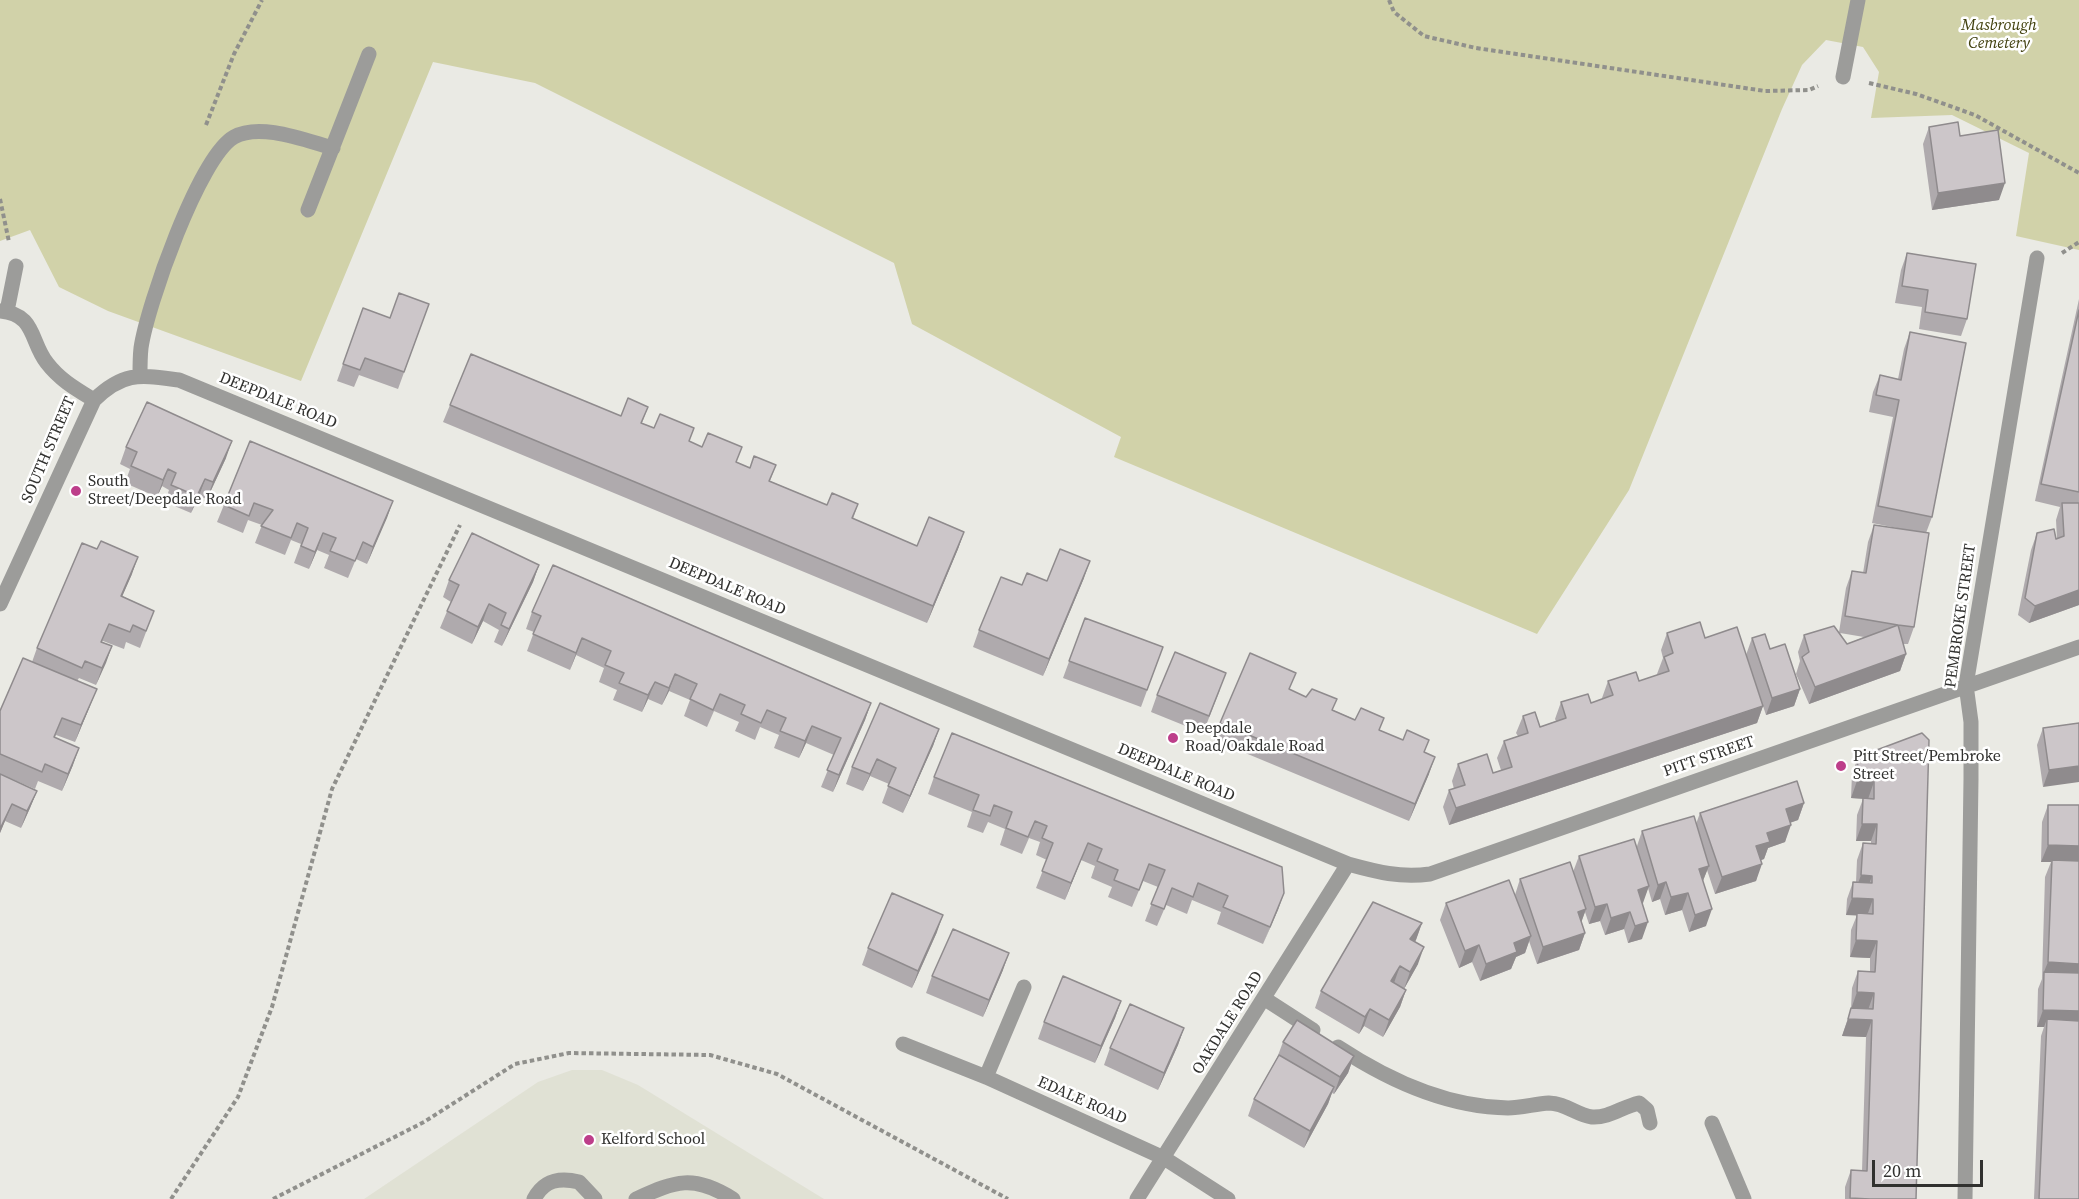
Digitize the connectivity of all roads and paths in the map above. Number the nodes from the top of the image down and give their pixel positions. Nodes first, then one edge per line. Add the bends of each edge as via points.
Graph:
1 (1389, 0) edge
2 (1858, 0) edge
3 (369, 54) dead end
4 (1843, 77) junction
5 (333, 148) junction
6 (2079, 173) edge
7 (0, 199) edge
8 (308, 210) dead end
9 (2, 223) edge
10 (2037, 258) dead end
11 (16, 266) joint
12 (4, 311) edge
13 (140, 375) junction
14 (94, 400) junction
15 (472, 501) junction
16 (0, 604) edge
17 (2079, 646) edge
18 (1966, 685) junction
19 (1348, 864) junction
20 (1024, 987) dead end
21 (1265, 999) junction
22 (903, 1044) dead end
23 (986, 1077) junction
24 (1650, 1123) dead end
25 (1712, 1123) dead end
26 (1164, 1158) junction
27 (171, 1199) edge
28 (273, 1199) edge
29 (534, 1199) edge
30 (595, 1199) edge
31 (636, 1199) edge
32 (733, 1199) edge
33 (1008, 1199) edge
34 (1137, 1199) edge
35 (1228, 1199) edge
36 (1744, 1199) edge
37 (1965, 1199) edge

1 - 4 path via 1394,12 1424,36 1476,48 1765,91 1809,90
2 - 4 street
3 - 5 street
4 - 6 path via 1916,94 1975,115
5 - 8 street
5 - 13 street via 283,134 253,132 234,137 216,155 196,188 152,304 141,348
7 - 9 path
9 - 11 path
10 - 18 street, PEMBROKE STREET
11 - 12 street, SOUTH STREET
12 - 14 street, SOUTH STREET via 23,319 35,334 45,360 62,381
13 - 14 street, DEEPDALE ROAD via 110,385
13 - 15 street, DEEPDALE ROAD via 179,380
14 - 16 street, SOUTH STREET
15 - 19 street, DEEPDALE ROAD
15 - 27 path via 332,789 272,1007 238,1097
17 - 18 street, PITT STREET
18 - 19 street, PITT STREET via 1430,874 1389,875
18 - 37 street, PEMBROKE STREET via 1971,722 1971,779
19 - 21 street, OAKDALE ROAD
20 - 23 street
21 - 24 street via 1400,1083 1441,1098 1507,1108 1551,1103 1589,1117 1607,1117 1639,1103 1647,1110
21 - 26 street, OAKDALE ROAD
22 - 23 street, EDALE ROAD
23 - 26 street, EDALE ROAD
25 - 36 street
26 - 34 street, OAKDALE ROAD
26 - 35 street, EDALE ROAD
28 - 33 path via 424,1122 515,1064 569,1053 710,1055 777,1074
29 - 30 street via 538,1191 557,1179 579,1182
31 - 32 street via 672,1183 692,1181 714,1187

